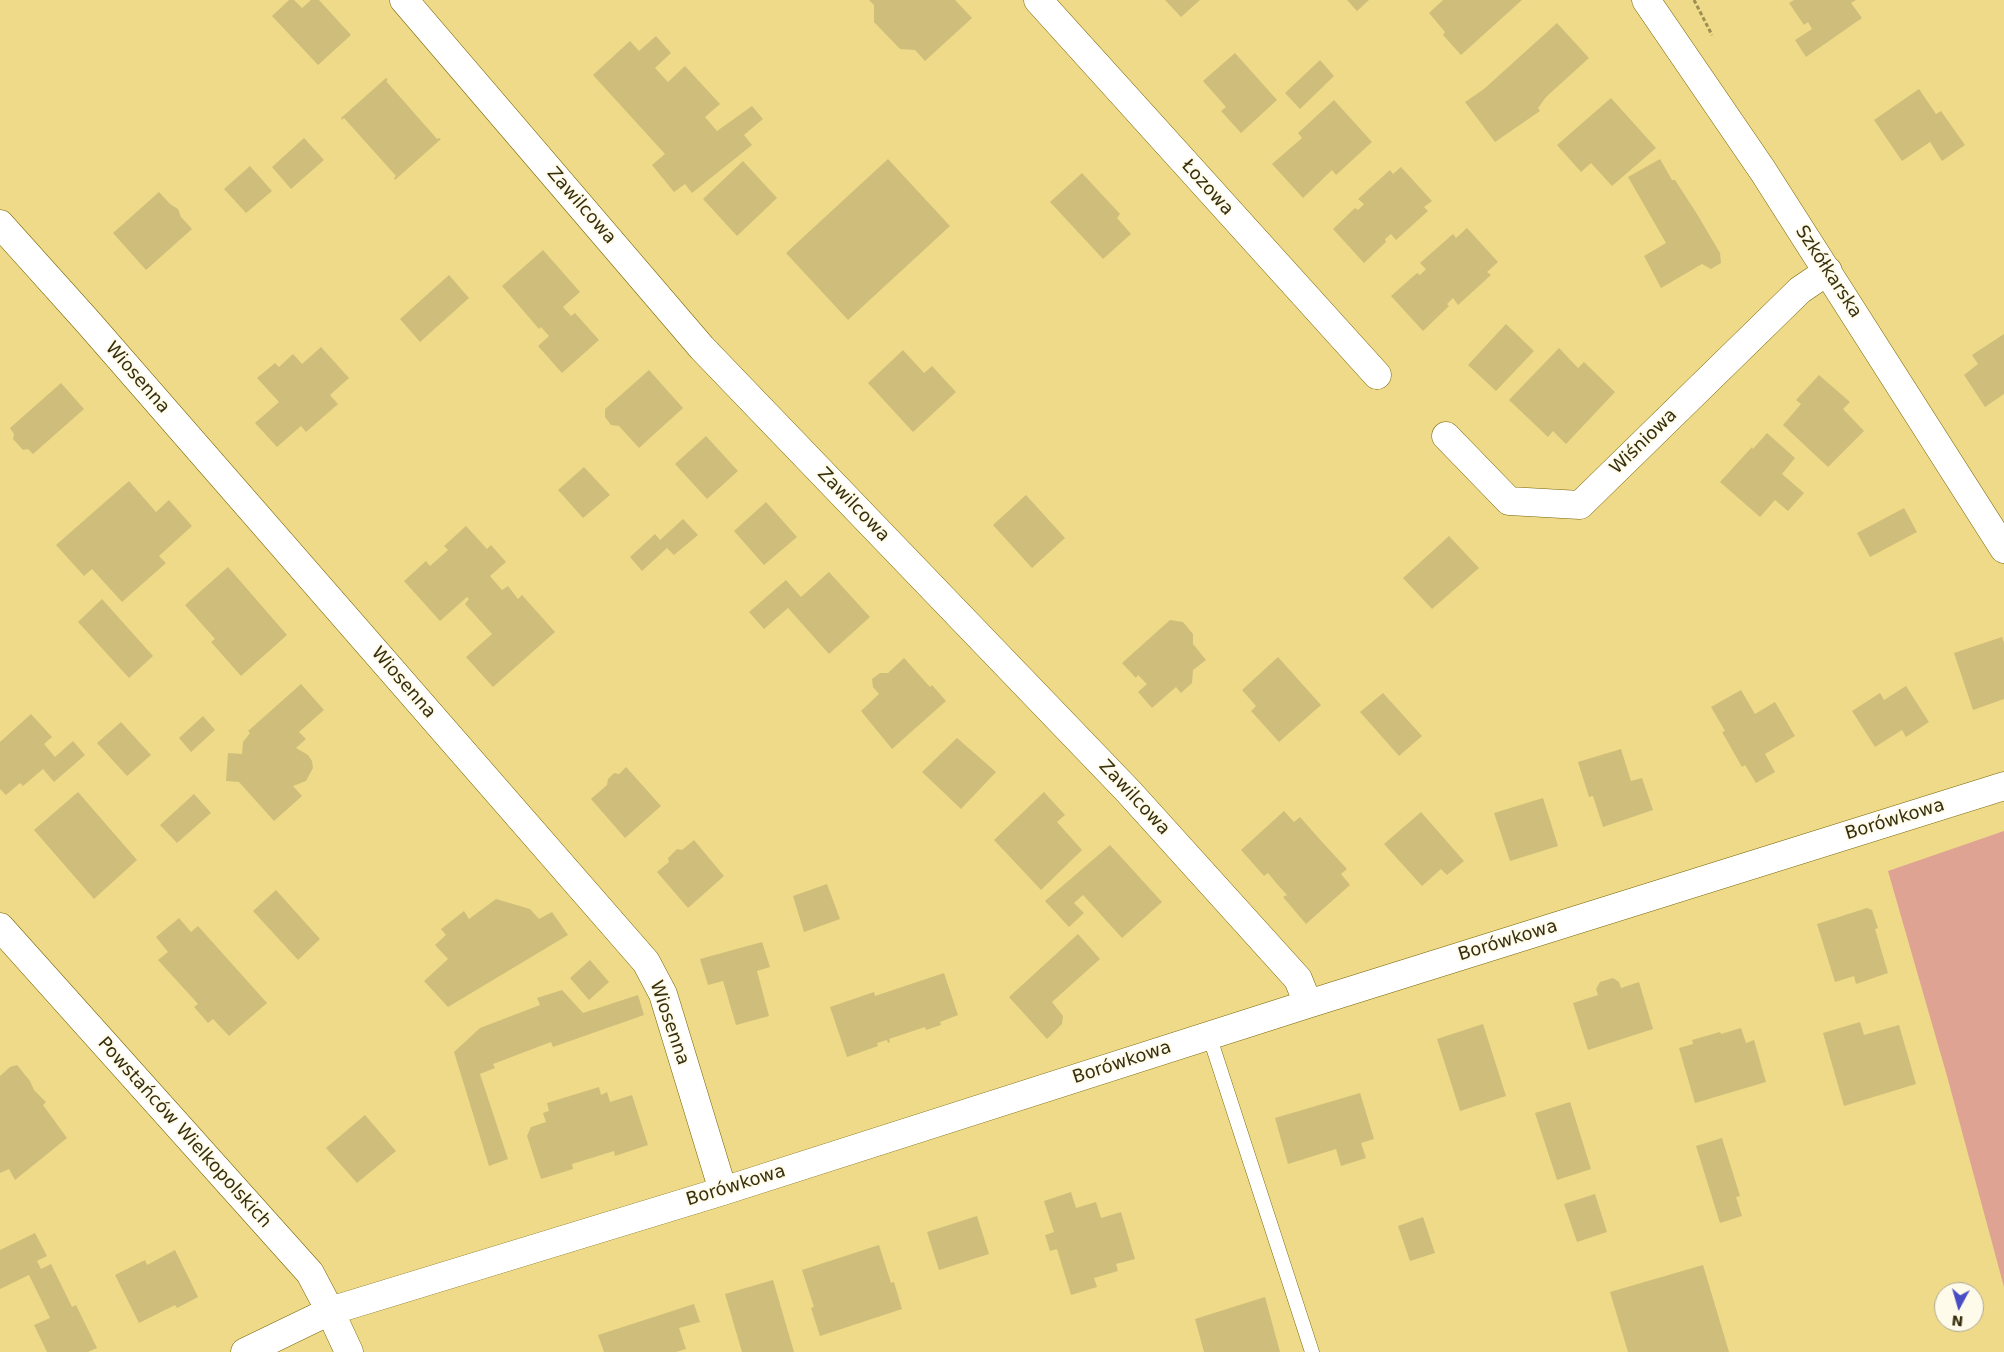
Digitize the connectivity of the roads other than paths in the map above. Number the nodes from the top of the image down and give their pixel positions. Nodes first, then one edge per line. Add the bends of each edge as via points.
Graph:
1 (404, 0) edge
2 (1038, 0) edge
3 (1646, 0) edge
4 (0, 224) edge
5 (1828, 271) junction
6 (1377, 375) dead end
7 (1446, 436) dead end
8 (2004, 549) edge
9 (2004, 786) edge
10 (0, 927) edge
11 (1308, 1004) junction
12 (1210, 1035) junction
13 (723, 1191) junction
14 (330, 1311) junction
15 (245, 1352) edge
16 (349, 1352) edge
17 (1312, 1352) edge

1 - 11 street, Zawilcowa via 702,348 1130,792 1298,979
2 - 6 street, Łozowa
3 - 5 street, Szkółkarska via 1758,162
4 - 13 street, Wiosenna via 646,962 663,994
5 - 7 street, Wiśniowa via 1800,290 1580,505 1509,501
5 - 8 street, Szkółkarska
9 - 11 street, Borówkowa
10 - 14 street, Powstańców Wielkopolskich via 310,1273
11 - 12 street, Borówkowa
12 - 13 street, Borówkowa
12 - 17 lane
13 - 14 street, Borówkowa
14 - 15 street, Borówkowa
14 - 16 street, Powstańców Wielkopolskich

